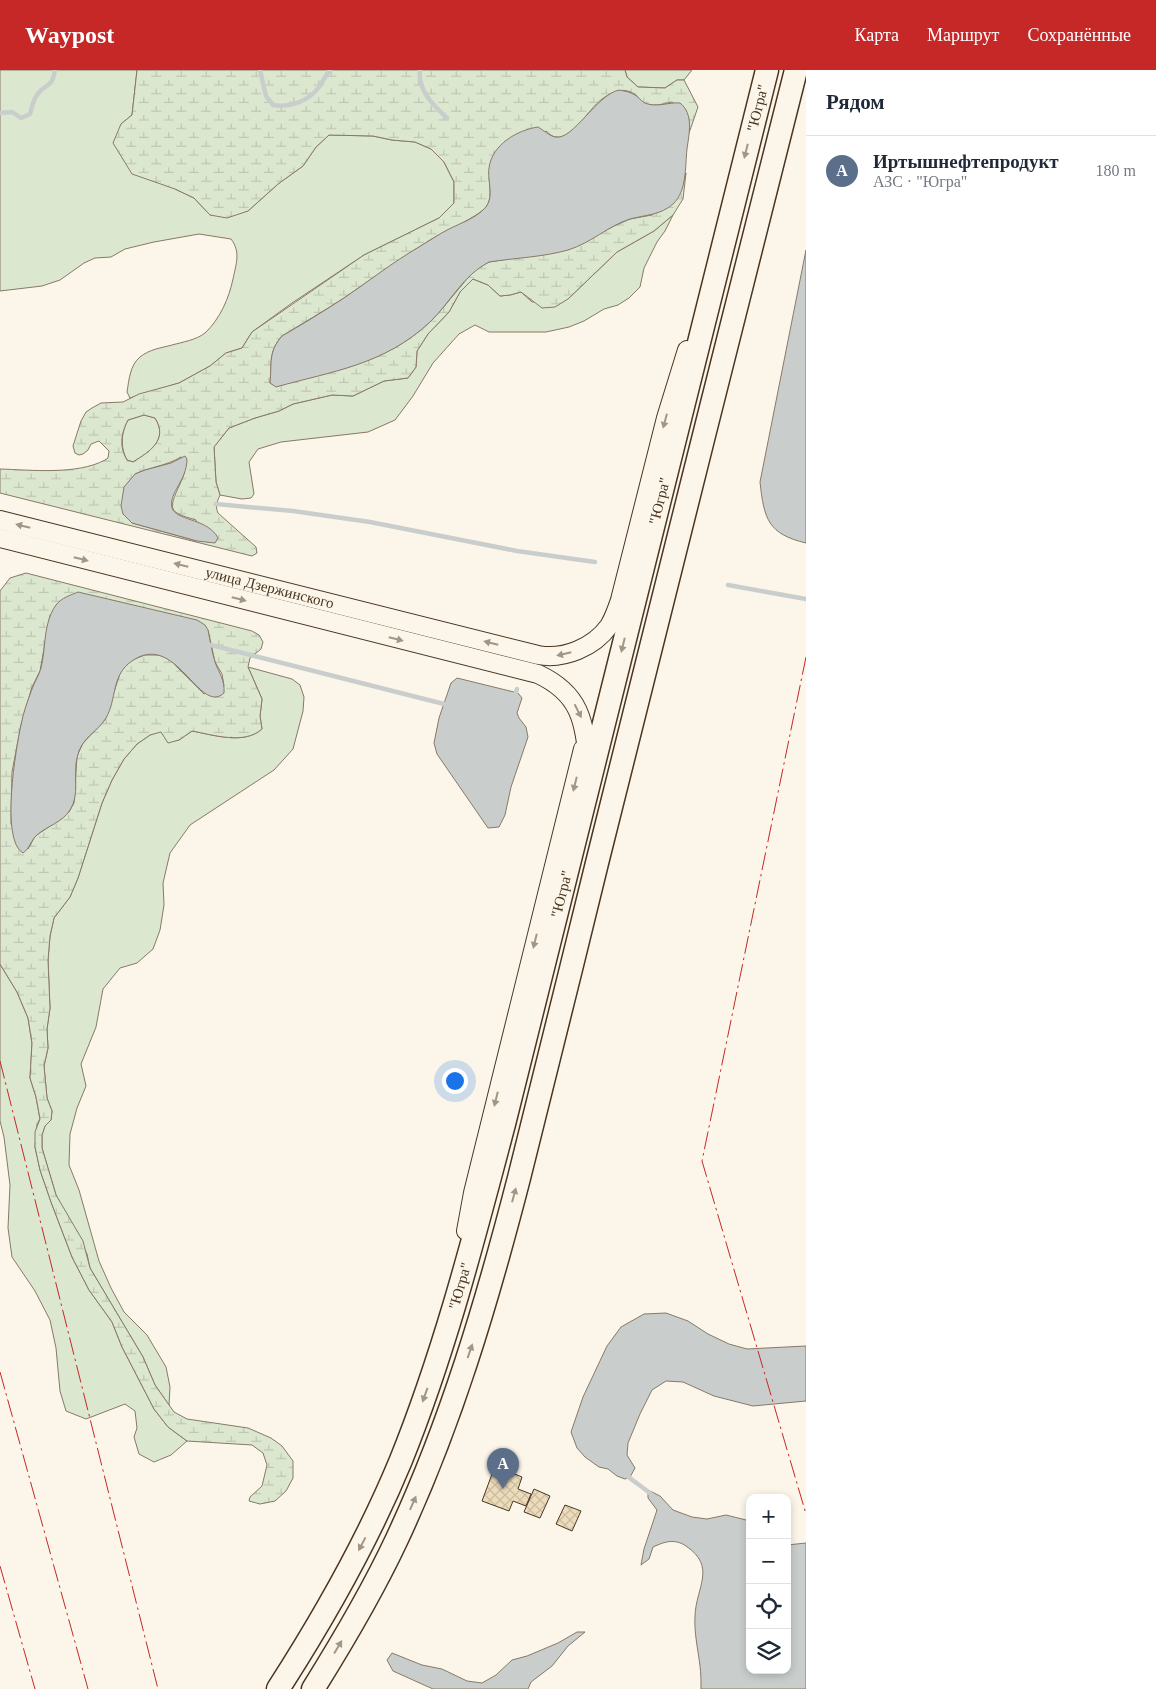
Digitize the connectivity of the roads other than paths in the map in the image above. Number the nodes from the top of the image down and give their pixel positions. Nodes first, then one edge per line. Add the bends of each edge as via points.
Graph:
1 (767, 70) edge
2 (796, 70) edge
3 (732, 208) junction
4 (0, 520) edge
5 (0, 538) edge
6 (637, 589) junction
7 (608, 627) junction
8 (586, 736) junction
9 (590, 776) junction
10 (456, 1301) junction
11 (278, 1689) edge
12 (313, 1689) edge

1 -> 3 highway, "Югра"
12 -> 2 highway, "Югра" via 396,1542 436,1446 497,1264
3 - 6 highway, "Югра"
3 -> 7 street via 666,418 620,600
7 -> 4 street, улица Дзержинского via 592,642 571,653 538,655
5 -> 8 street, улица Дзержинского via 533,673 566,693 578,710
6 - 7 street
6 -> 9 highway, "Югра"
8 - 9 street, улица Дзержинского
8 -> 10 street via 473,1192
9 - 10 highway, "Югра" via 504,1124
10 -> 11 highway, "Югра" via 401,1460 371,1526 328,1607

